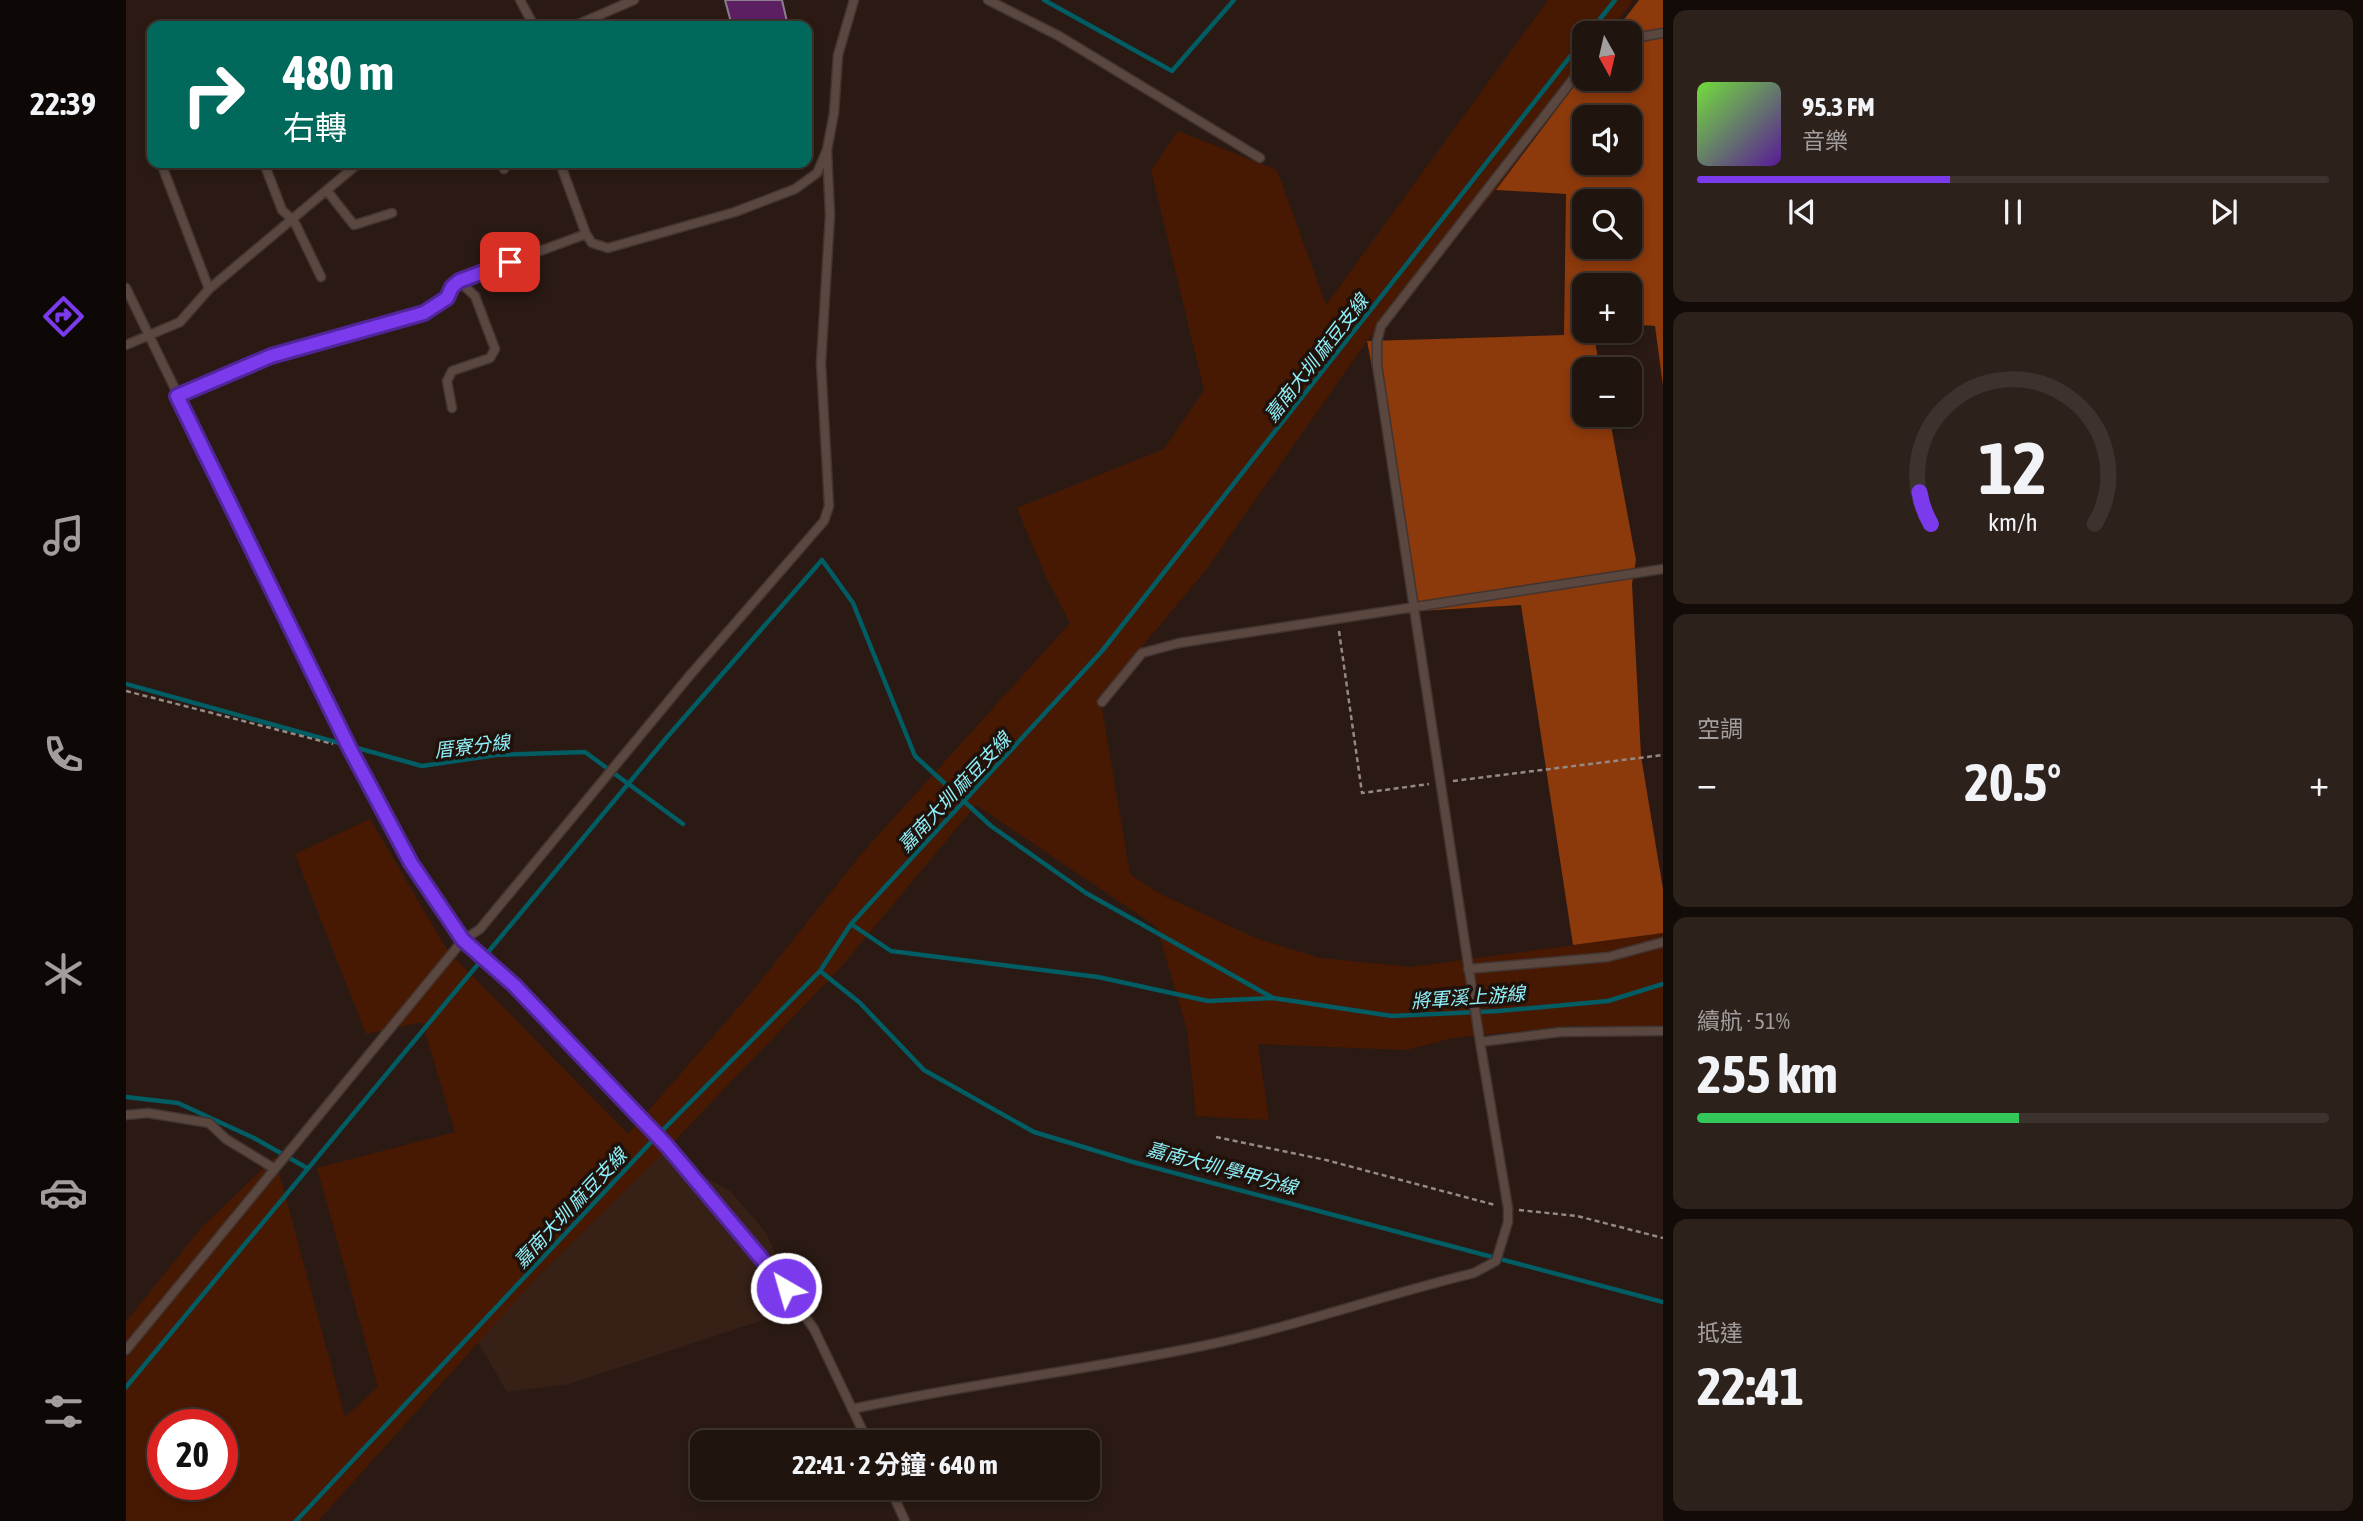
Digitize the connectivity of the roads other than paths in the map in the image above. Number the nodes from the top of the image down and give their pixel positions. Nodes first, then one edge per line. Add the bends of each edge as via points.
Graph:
1 (520, 0) edge
2 (634, 0) edge
3 (854, 0) edge
4 (988, 0) edge
5 (531, 21) edge
6 (586, 21) edge
7 (1663, 33) edge
8 (1642, 36) edge
9 (1572, 80) edge
10 (827, 150) junction
11 (1260, 158) dead end
12 (163, 168) edge
13 (266, 168) edge
14 (354, 168) edge
15 (563, 168) edge
16 (328, 192) junction
17 (392, 213) dead end
18 (294, 221) junction
19 (586, 234) junction
20 (321, 277) dead end
21 (459, 281) junction
22 (126, 288) edge
23 (209, 289) junction
24 (147, 333) junction
25 (126, 345) edge
26 (177, 396) junction
27 (452, 408) dead end
28 (1663, 569) edge
29 (1414, 606) junction
30 (1102, 702) dead end
31 (463, 940) junction
32 (1663, 942) edge
33 (1468, 969) junction
34 (1663, 1031) edge
35 (1480, 1042) junction
36 (126, 1115) edge
37 (275, 1168) junction
38 (126, 1350) edge
39 (852, 1409) junction
40 (862, 1430) edge
41 (895, 1500) edge
42 (905, 1521) edge

1 - 5 lane
2 - 6 lane
3 - 10 lane via 838,55
4 - 11 lane via 1059,36
7 - 8 lane
9 - 29 lane via 1381,326 1377,365
10 - 19 lane via 817,173 796,189 735,212 608,248 592,243
10 - 31 lane via 830,215 821,363 829,506 824,521 480,929
12 - 23 lane
13 - 18 lane via 282,209
14 - 16 lane
15 - 19 lane
16 - 17 lane via 354,225
16 - 18 lane
18 - 20 lane
18 - 23 lane
19 - 21 lane
21 - 26 lane via 447,298 424,313 271,356
21 - 27 lane via 475,296 495,349 490,358 452,371 447,380
22 - 24 lane
23 - 24 lane via 180,322
24 - 25 lane
24 - 26 lane
26 - 31 lane via 350,749 411,863
28 - 29 lane
29 - 30 lane via 1179,643 1142,653
29 - 33 lane
31 - 37 lane
31 - 39 lane via 514,985 667,1146 771,1268 814,1329
32 - 33 lane via 1608,957
33 - 35 lane
34 - 35 lane via 1561,1032
35 - 39 lane via 1508,1208 1496,1261 1474,1273 1206,1346
36 - 37 lane via 160,1114 209,1123 226,1139
37 - 38 lane
39 - 40 lane
41 - 42 lane

